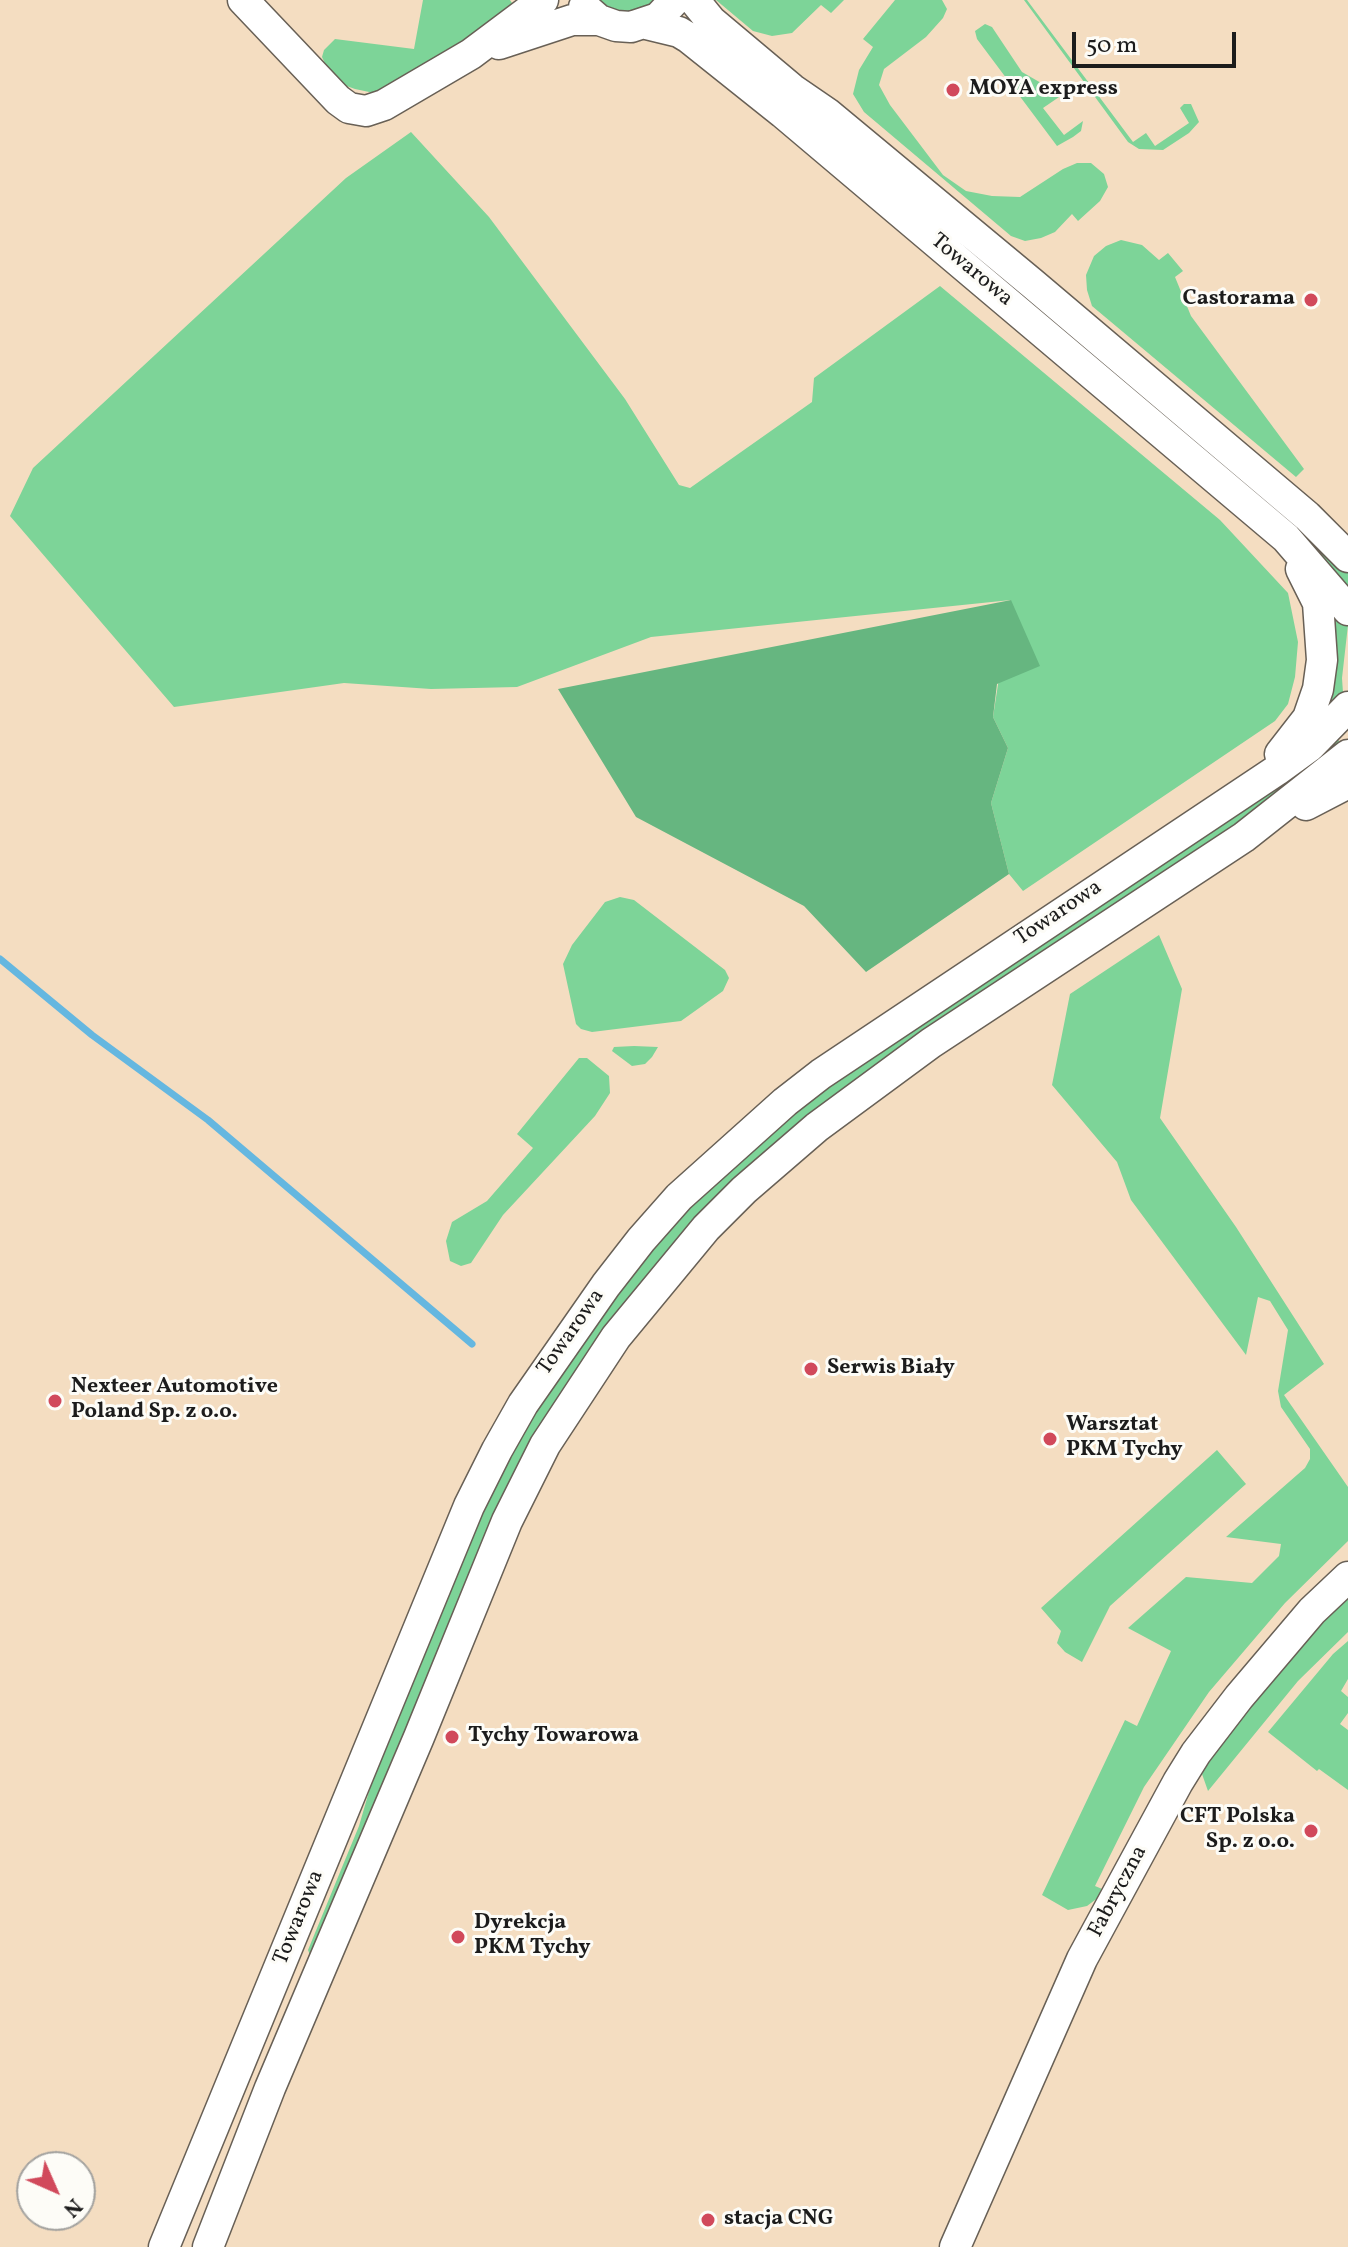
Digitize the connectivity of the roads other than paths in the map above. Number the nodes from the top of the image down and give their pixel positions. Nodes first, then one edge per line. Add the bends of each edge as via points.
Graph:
1 (243, 0) edge
2 (543, 0) edge
3 (675, 0) edge
4 (694, 0) edge
5 (589, 10) edge
6 (646, 24) junction
7 (471, 54) junction
8 (1307, 516) junction
9 (1286, 538) junction
10 (1348, 539) edge
11 (1348, 557) edge
12 (1348, 610) edge
13 (1348, 707) edge
14 (1348, 755) edge
15 (1348, 783) edge
16 (1245, 789) junction
17 (1244, 837) junction
18 (1348, 1577) edge
19 (271, 1989) junction
20 (305, 2003) junction
21 (164, 2247) edge
22 (208, 2247) edge
23 (955, 2247) edge

1 - 7 street via 349,108 366,111 384,105
2 - 7 street
3 - 6 street
4 - 8 street, Towarowa via 711,21
5 - 6 street, Towarowa via 616,26
5 - 7 street
6 - 9 street, Towarowa via 693,41
8 - 10 street
8 - 11 street, Towarowa
9 - 12 street, Towarowa
9 - 16 street via 1318,603 1318,689 1294,739
13 - 16 street, Towarowa via 1310,746
14 - 17 street, Towarowa
15 - 17 street
16 - 19 street, Towarowa via 821,1074 715,1163 641,1240 554,1358 490,1464
17 - 20 street, Towarowa via 854,1098 744,1190 658,1283 582,1386 524,1484
18 - 23 street, Fabryczna via 1239,1697 1178,1782 1082,1959
19 - 20 street
19 - 21 street, Towarowa
20 - 22 street, Towarowa

